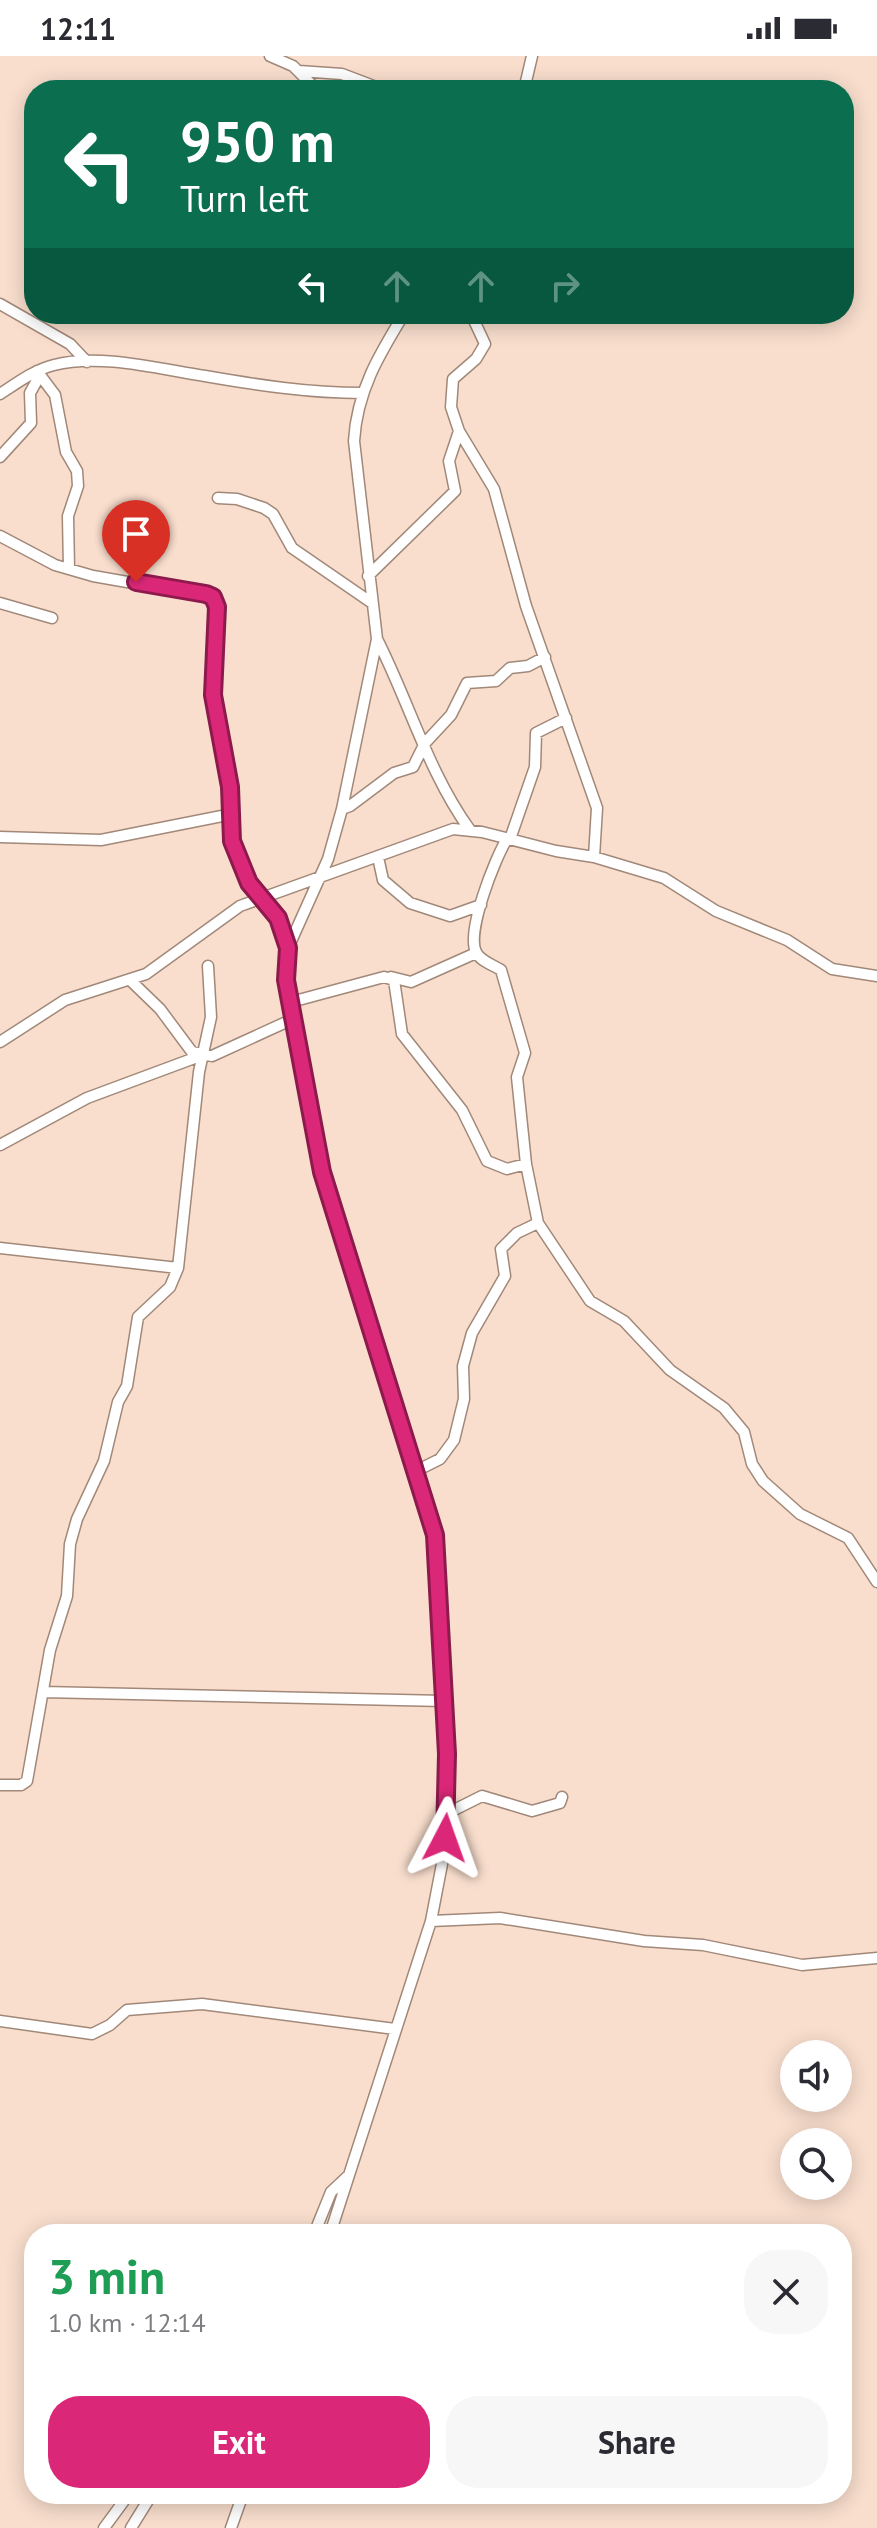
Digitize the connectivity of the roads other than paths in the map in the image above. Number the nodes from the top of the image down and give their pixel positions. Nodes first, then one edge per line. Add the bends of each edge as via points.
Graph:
1 (270, 56) edge
2 (532, 56) edge
3 (299, 71) junction
4 (308, 80) edge
5 (358, 80) edge
6 (526, 80) edge
7 (0, 304) edge
8 (24, 318) edge
9 (35, 324) edge
10 (397, 324) edge
11 (476, 324) edge
12 (87, 362) junction
13 (38, 373) junction
14 (362, 393) junction
15 (0, 394) edge
16 (459, 431) junction
17 (0, 457) edge
18 (218, 498) dead end
19 (0, 536) edge
20 (69, 569) junction
21 (368, 576) junction
22 (0, 603) edge
23 (372, 603) junction
24 (52, 618) dead end
25 (377, 639) junction
26 (545, 657) junction
27 (566, 718) junction
28 (425, 743) junction
29 (342, 809) junction
30 (232, 814) junction
31 (470, 830) junction
32 (0, 837) edge
33 (509, 839) junction
34 (378, 857) junction
35 (594, 857) junction
36 (318, 881) junction
37 (261, 897) junction
38 (481, 905) junction
39 (288, 948) junction
40 (476, 953) junction
41 (208, 966) dead end
42 (877, 976) edge
43 (389, 977) junction
44 (130, 980) junction
45 (291, 1002) junction
46 (293, 1019) junction
47 (0, 1042) edge
48 (202, 1056) junction
49 (0, 1145) edge
50 (526, 1164) junction
51 (538, 1223) junction
52 (0, 1248) edge
53 (178, 1268) junction
54 (416, 1471) junction
55 (877, 1582) edge
56 (43, 1692) junction
57 (444, 1701) junction
58 (0, 1785) edge
59 (562, 1797) dead end
60 (448, 1813) junction
61 (431, 1921) junction
62 (877, 1958) edge
63 (0, 2021) edge
64 (395, 2029) junction
65 (347, 2177) junction
66 (318, 2224) edge
67 (333, 2224) edge
68 (122, 2504) edge
69 (146, 2504) edge
70 (239, 2504) edge
71 (104, 2528) edge
72 (131, 2528) edge
73 (231, 2528) edge

1 - 3 street
2 - 6 street
3 - 4 street
3 - 5 street
7 - 8 street
9 - 12 street via 70,344
10 - 14 street via 376,357
11 - 16 street via 485,344 451,385
12 - 13 street via 55,364
12 - 14 street via 270,387
13 - 15 street
13 - 17 street via 30,393 31,423
13 - 20 street via 55,395 66,452 77,471 68,516
14 - 21 street via 354,441
16 - 21 street via 449,461 455,491
16 - 26 street via 494,489
18 - 23 street via 237,499 273,514 292,548
19 - 20 street
20 - 30 street via 213,597 213,695
21 - 23 street
22 - 24 street
23 - 25 street
25 - 28 street
25 - 29 street
26 - 27 street
26 - 28 street via 510,668 496,681 467,683 451,715
27 - 33 street via 536,733 535,767
27 - 35 street via 597,808
28 - 29 street via 413,767 394,773
28 - 31 street via 448,801
29 - 36 street
30 - 32 street via 101,840
30 - 37 street via 237,857
31 - 33 street
31 - 34 street via 448,830
33 - 35 street
33 - 38 street
34 - 36 street
34 - 38 street via 383,880 410,903 450,916
35 - 42 street via 664,878 716,911 787,940 832,969
36 - 37 street
36 - 39 street
37 - 39 street via 278,918
37 - 44 street via 222,916 163,964
38 - 40 street
39 - 45 street
40 - 43 street via 411,982
40 - 50 street via 501,970 525,1053 517,1077
41 - 48 street via 211,1017
43 - 45 street
43 - 50 street via 396,984 402,1034 462,1110 487,1161 507,1169
44 - 47 street via 65,1000
44 - 48 street via 192,1052
45 - 46 street
46 - 48 street
46 - 54 street via 322,1172
48 - 49 street via 87,1098
48 - 53 street
50 - 51 street
51 - 54 street via 501,1249 505,1276 472,1333 454,1440 440,1459
51 - 55 street via 590,1301 624,1321 670,1370 724,1408 744,1432 752,1464 763,1481 800,1514 848,1538
52 - 53 street
53 - 56 street via 170,1287 138,1317 127,1386 70,1544 67,1596
54 - 57 street via 438,1559
56 - 57 street
56 - 58 street via 27,1781
57 - 60 street
59 - 60 street via 560,1803 532,1811 479,1797
60 - 61 street
61 - 62 street via 500,1918 703,1945 802,1965
61 - 64 street
63 - 64 street via 92,2034 127,2010 202,2004
64 - 65 street
65 - 66 street via 331,2192
65 - 67 street
68 - 71 street
69 - 72 street
70 - 73 street

